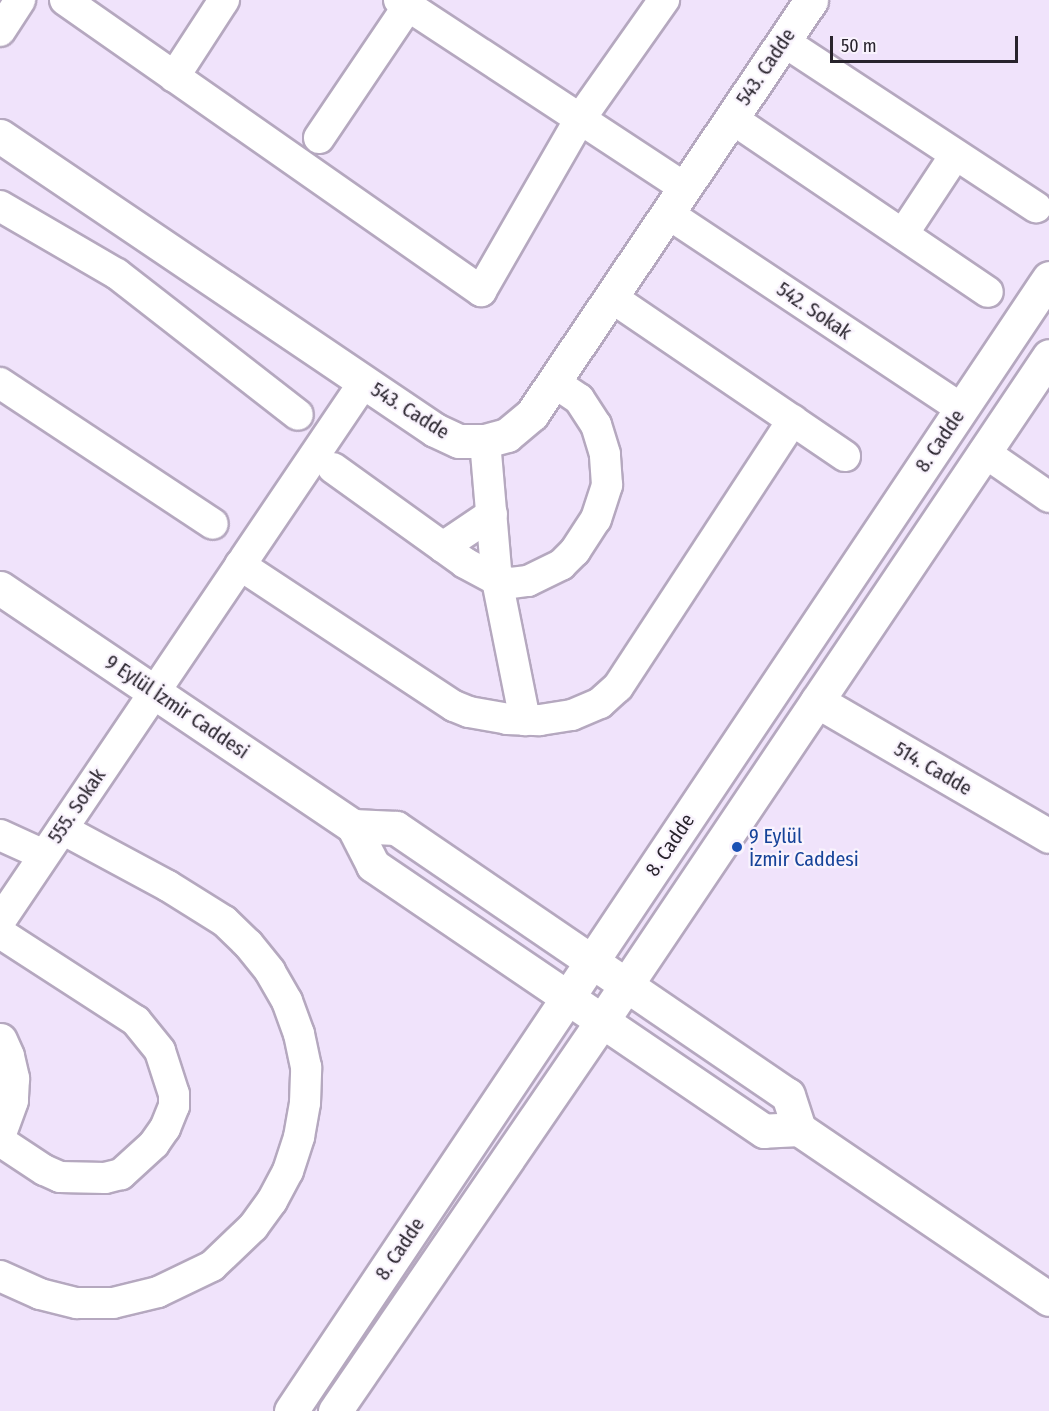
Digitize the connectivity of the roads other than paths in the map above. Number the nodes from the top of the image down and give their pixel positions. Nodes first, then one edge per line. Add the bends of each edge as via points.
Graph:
1 (20, 0) edge
2 (65, 0) edge
3 (224, 0) edge
4 (664, 0) edge
5 (811, 0) edge
6 (403, 3) edge
7 (0, 31) edge
8 (783, 41) junction
9 (174, 77) junction
10 (731, 118) junction
11 (580, 119) junction
12 (0, 136) edge
13 (319, 138) dead end
14 (955, 155) junction
15 (676, 200) junction
16 (0, 207) edge
17 (1036, 207) dead end
18 (903, 234) junction
19 (1049, 278) edge
20 (988, 292) dead end
21 (611, 297) junction
22 (1049, 356) edge
23 (364, 382) junction
24 (554, 382) junction
25 (0, 383) edge
26 (962, 409) junction
27 (298, 415) dead end
28 (793, 420) junction
29 (485, 441) junction
30 (984, 452) junction
31 (845, 456) dead end
32 (333, 468) dead end
33 (1049, 498) edge
34 (492, 514) junction
35 (213, 524) dead end
36 (442, 547) junction
37 (240, 565) junction
38 (497, 580) junction
39 (0, 588) edge
40 (153, 692) junction
41 (817, 701) junction
42 (525, 720) junction
43 (353, 826) junction
44 (62, 828) junction
45 (0, 834) edge
46 (1049, 836) edge
47 (44, 855) junction
48 (0, 921) edge
49 (0, 933) edge
50 (592, 962) junction
51 (626, 985) junction
52 (568, 998) junction
53 (602, 1021) junction
54 (0, 1040) edge
55 (0, 1130) edge
56 (799, 1130) junction
57 (0, 1141) edge
58 (0, 1276) edge
59 (1049, 1299) edge
60 (291, 1411) edge
61 (335, 1411) edge

1 - 7 street
2 - 9 street
3 - 9 street
4 - 11 street
5 - 8 main road, 543. Cadde
6 - 11 street, 542. Sokak
6 - 13 street
8 - 10 main road, 543. Cadde
8 - 14 street
9 - 11 street via 481,291
10 - 15 main road, 543. Cadde
10 - 18 street
11 - 15 street, 542. Sokak
12 - 23 main road, 543. Cadde
14 - 17 street
14 - 18 street
15 - 21 main road, 543. Cadde
15 - 26 street, 542. Sokak
16 - 27 street via 117,274
18 - 20 street
19 - 26 main road, 8. Cadde
21 - 24 main road, 543. Cadde
21 - 28 street
22 - 30 main road, 8. Cadde
23 - 29 main road, 543. Cadde via 448,437 465,442
23 - 37 street, 555. Sokak
24 - 29 main road, 543. Cadde via 524,423 507,435
24 - 38 street via 579,399 602,440 607,484 602,505 586,537 561,565 528,581
25 - 35 street
26 - 50 main road, 8. Cadde
28 - 31 street
28 - 42 street via 611,695 572,715
29 - 34 street
30 - 33 street
30 - 41 main road, 8. Cadde
32 - 36 street
34 - 36 street
34 - 38 street
36 - 38 street
37 - 40 street, 555. Sokak
37 - 42 street via 442,700 469,712
38 - 42 street
39 - 40 main road, 9 Eylül İzmir Caddesi
40 - 43 main road, 9 Eylül İzmir Caddesi
40 - 44 street, 555. Sokak
41 - 46 main road, 514. Cadde
41 - 51 main road, 8. Cadde
43 - 50 main road via 396,828
43 - 52 main road, 9 Eylül İzmir Caddesi via 373,865
44 - 47 street, 555. Sokak
44 - 58 street via 168,886 224,921 249,944 281,991 299,1034 306,1067 305,1103 288,1171 272,1201 253,1227 212,1266 158,1292 113,1303 77,1303 40,1294
45 - 47 street
47 - 48 street, 555. Sokak
49 - 57 street via 136,1021 160,1051 174,1094 174,1106 154,1144 136,1163 113,1176 60,1177
50 - 51 main road
50 - 52 main road, 8. Cadde
51 - 53 main road, 8. Cadde
51 - 56 main road via 788,1095
52 - 53 main road, 9 Eylül İzmir Caddesi
52 - 60 main road, 8. Cadde
53 - 56 main road, 9 Eylül İzmir Caddesi via 764,1131
53 - 61 main road, 8. Cadde
54 - 55 main road via 12,1078 11,1100
56 - 59 main road

